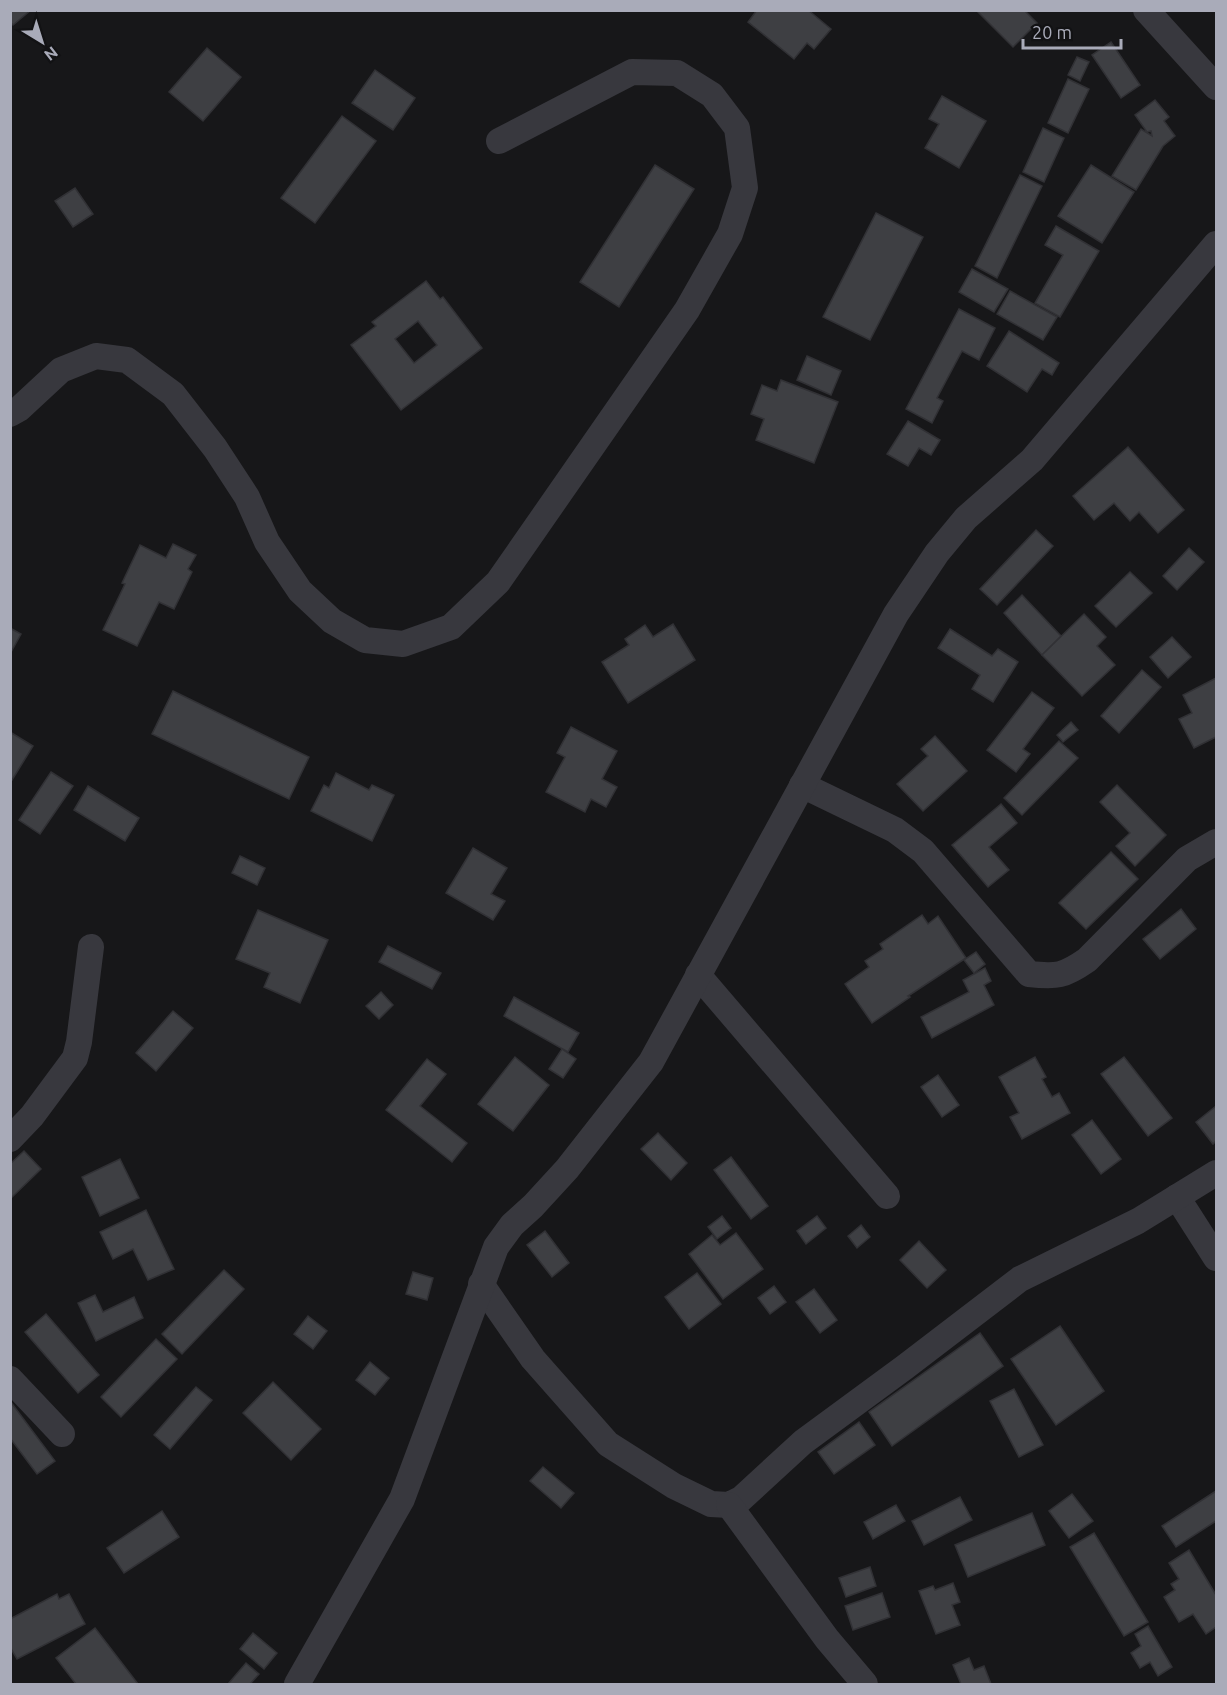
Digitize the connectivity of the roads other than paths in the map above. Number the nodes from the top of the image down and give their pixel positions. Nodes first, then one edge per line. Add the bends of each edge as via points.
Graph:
1 (1146, 10) edge
2 (1216, 87) edge
3 (499, 141) dead end
4 (1216, 244) edge
5 (10, 414) edge
6 (802, 785) junction
7 (1216, 842) edge
8 (91, 947) dead end
9 (698, 975) junction
10 (10, 1139) edge
11 (1216, 1173) edge
12 (887, 1196) dead end
13 (1177, 1197) junction
14 (1216, 1258) edge
15 (481, 1284) junction
16 (10, 1379) edge
17 (62, 1434) dead end
18 (729, 1506) junction
19 (297, 1684) edge
20 (865, 1684) edge

1 - 2 street
3 - 5 street via 632,72 677,73 712,95 737,128 745,188 730,234 687,310 498,582 451,627 403,645 365,640 332,621 300,591 267,542 247,497 173,394 127,360 96,356 61,370
4 - 6 street via 1032,460 966,518 937,553 896,614
6 - 7 street via 895,830 923,851 1029,974 1051,976 1069,972 1087,960 1187,859
6 - 9 street
8 - 10 street via 75,1058
9 - 12 street
9 - 15 street via 651,1062 567,1169 495,1247
11 - 13 street
13 - 14 street
13 - 18 street via 1138,1221 1020,1279 803,1442
15 - 18 street via 533,1359 608,1444 683,1490 711,1504
15 - 19 street via 402,1499
16 - 17 street
18 - 20 street

